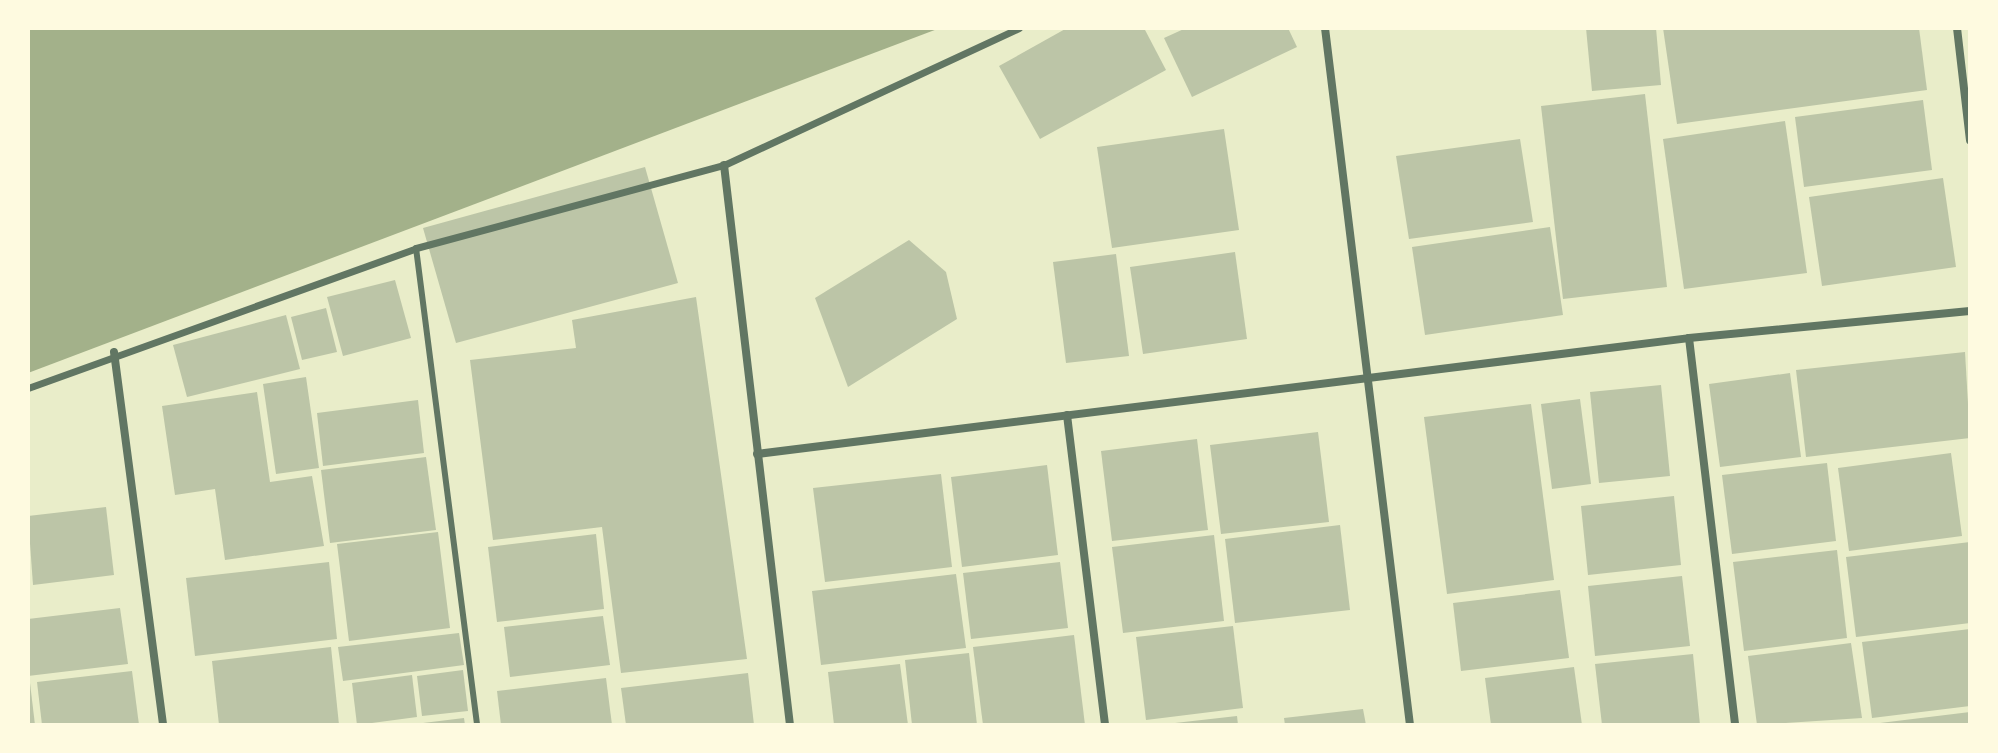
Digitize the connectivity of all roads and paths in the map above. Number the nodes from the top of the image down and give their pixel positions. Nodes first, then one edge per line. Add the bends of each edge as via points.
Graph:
1 (1019, 28) edge
2 (1325, 28) edge
3 (1957, 28) edge
4 (1970, 140) edge
5 (724, 165) junction
6 (416, 248) junction
7 (1970, 311) edge
8 (1689, 338) junction
9 (114, 352) junction
10 (1367, 379) junction
11 (28, 388) edge
12 (1067, 415) junction
13 (757, 454) junction
14 (163, 725) edge
15 (477, 725) edge
16 (790, 725) edge
17 (1105, 725) edge
18 (1410, 725) edge
19 (1735, 725) edge

1 - 5 street
2 - 10 street
3 - 4 street
5 - 6 street
5 - 13 street
6 - 9 street
6 - 15 lane
7 - 8 street
8 - 10 street
8 - 19 street
9 - 11 street
9 - 14 street
10 - 12 street
10 - 18 street
12 - 13 street
12 - 17 street
13 - 16 street

